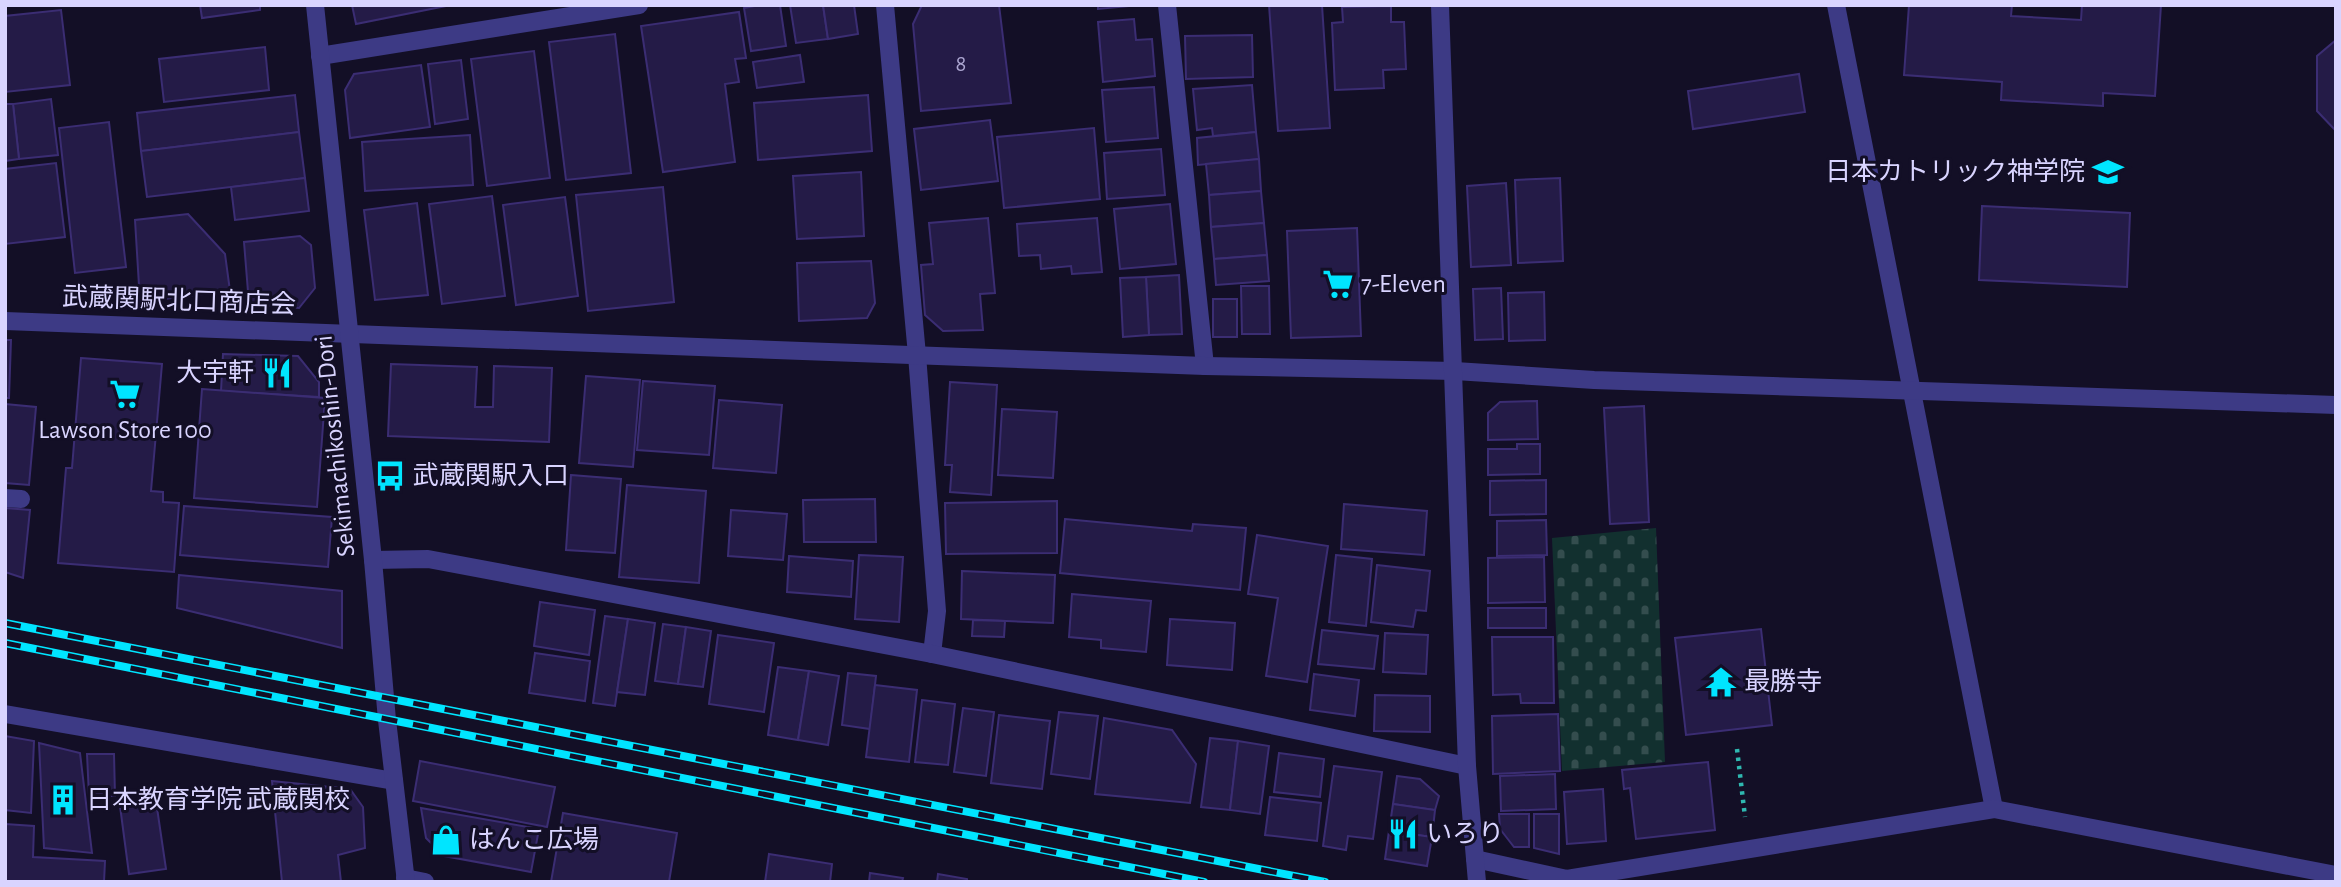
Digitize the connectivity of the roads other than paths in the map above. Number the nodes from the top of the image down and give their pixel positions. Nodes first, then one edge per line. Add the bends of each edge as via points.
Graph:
1 (315, 5) edge
2 (639, 5) edge
3 (885, 5) edge
4 (1167, 5) edge
5 (1440, 5) edge
6 (1836, 5) edge
7 (320, 56) junction
8 (5, 321) edge
9 (350, 334) junction
10 (917, 355) junction
11 (1205, 366) junction
12 (1455, 371) junction
13 (1911, 390) junction
14 (2336, 405) edge
15 (373, 560) junction
16 (933, 654) junction
17 (5, 714) edge
18 (1467, 766) junction
19 (394, 781) junction
20 (1994, 809) junction
21 (1475, 859) junction
22 (2336, 875) edge
23 (405, 880) edge
24 (425, 882) edge
25 (1477, 882) edge

1 - 7 street, Sekimachikoshin-Dori
2 - 7 street
3 - 10 street
4 - 11 street
5 - 12 street
6 - 13 street
7 - 9 street, Sekimachikoshin-Dori
8 - 9 street, 武蔵関駅北口商店会
9 - 10 street, 武蔵関駅北口商店会
9 - 15 street, Sekimachikoshin-Dori
10 - 11 street, 武蔵関駅北口商店会
10 - 16 street via 937,611
11 - 12 street, 武蔵関駅北口商店会
12 - 13 street, 武蔵関駅北口商店会
12 - 18 street
13 - 14 street, 武蔵関駅北口商店会
13 - 20 street
15 - 16 street via 428,559
15 - 19 street, Sekimachikoshin-Dori
16 - 18 street
17 - 19 street
18 - 21 street
19 - 23 street, Sekimachikoshin-Dori
20 - 21 street via 1567,879
20 - 22 street
21 - 25 street
23 - 24 street

